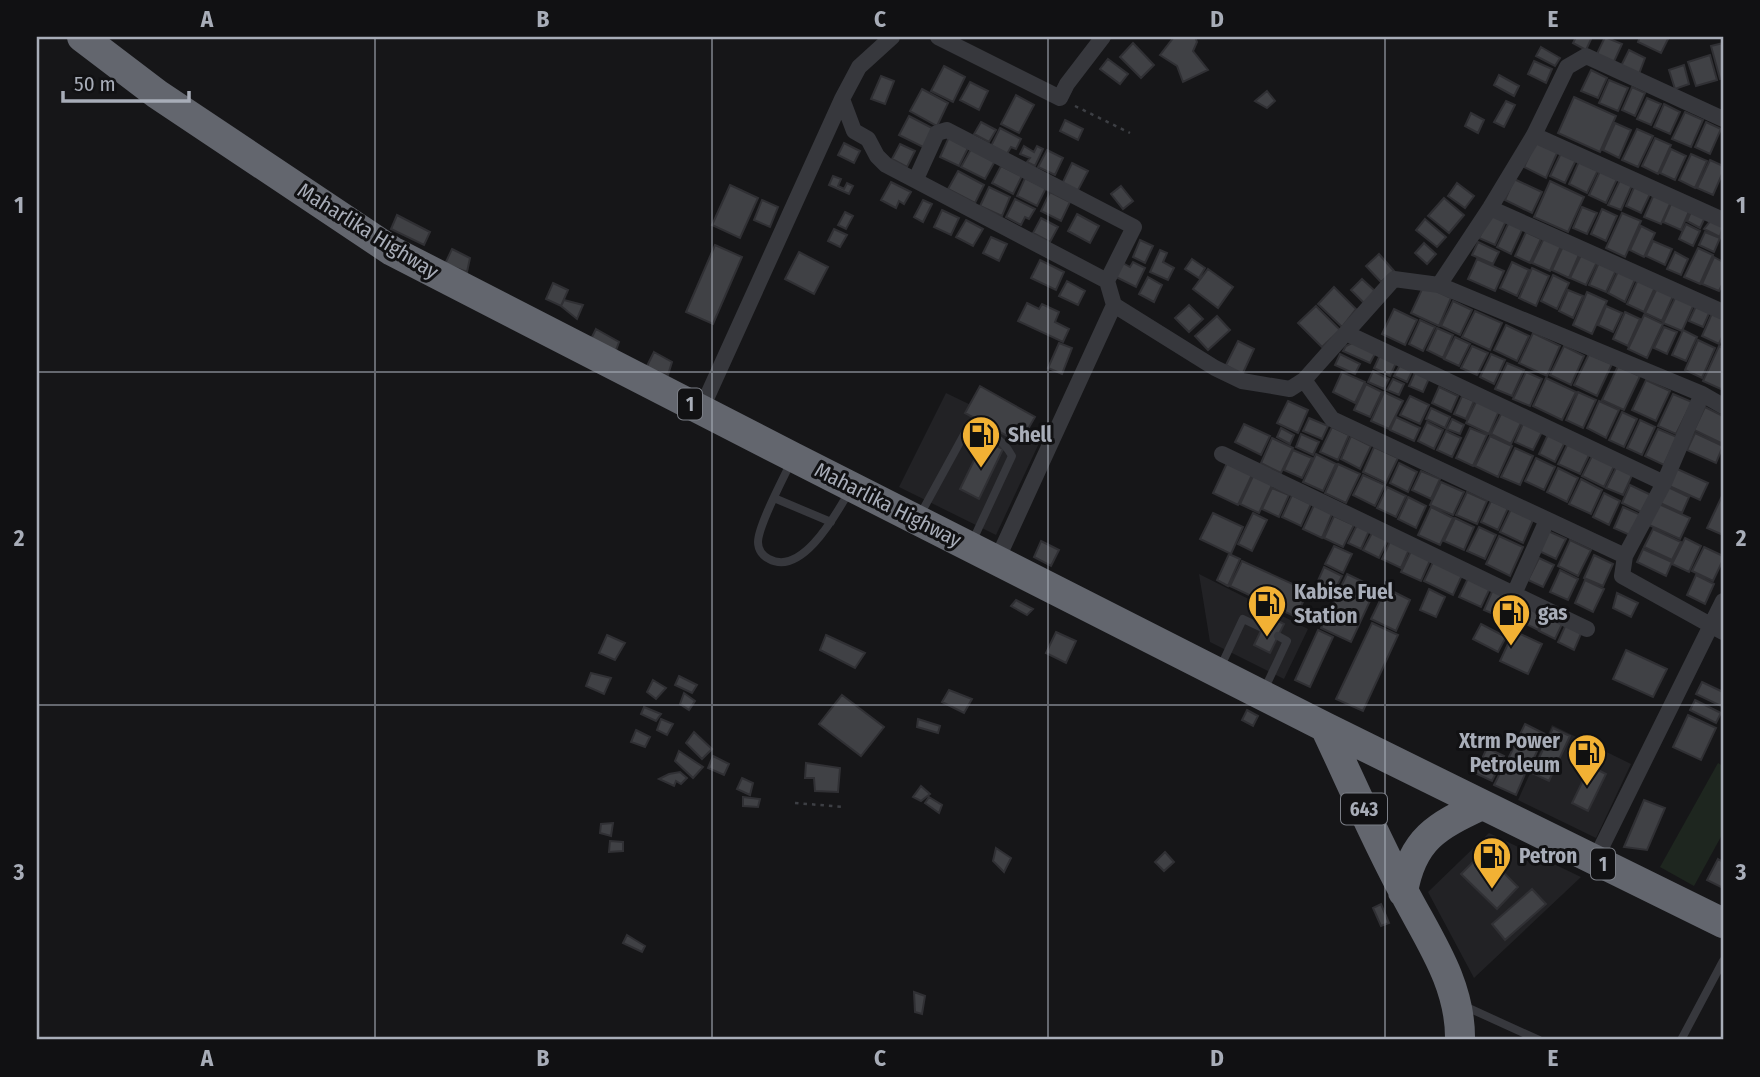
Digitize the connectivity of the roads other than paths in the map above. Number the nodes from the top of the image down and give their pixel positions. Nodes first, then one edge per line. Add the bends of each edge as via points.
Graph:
1 (82, 37) edge
2 (892, 37) edge
3 (937, 37) edge
4 (1103, 37) edge
5 (842, 99) junction
6 (1723, 119) edge
7 (1534, 135) junction
8 (916, 180) junction
9 (1490, 208) junction
10 (1723, 220) edge
11 (1107, 281) junction
12 (1439, 285) junction
13 (1114, 305) junction
14 (1723, 312) edge
15 (1346, 333) junction
16 (1304, 380) junction
17 (1702, 394) junction
18 (1723, 406) edge
19 (701, 410) junction
20 (1222, 454) dead end
21 (793, 457) junction
22 (1664, 483) junction
23 (853, 487) junction
24 (774, 498) junction
25 (917, 520) junction
26 (1547, 520) junction
27 (831, 522) junction
28 (970, 546) junction
29 (1625, 556) junction
30 (997, 560) junction
31 (1514, 594) junction
32 (1723, 601) edge
33 (1262, 628) dead end
34 (1587, 629) dead end
35 (1717, 630) edge
36 (1278, 636) dead end
37 (1218, 672) junction
38 (1262, 694) junction
39 (1325, 727) junction
40 (1482, 805) junction
41 (1595, 860) junction
42 (1404, 892) junction
43 (1723, 923) edge
44 (1723, 961) edge
45 (1457, 1002) junction
46 (1460, 1040) edge
47 (1539, 1040) edge
48 (1681, 1040) edge

1 - 19 highway, Maharlika Highway / 1 via 158,94 392,251
2 - 5 street via 859,66
3 - 4 street via 1060,98
5 - 8 street via 854,131 868,139 886,165
5 - 19 street
6 - 7 street via 1586,56 1567,67
7 - 9 street
7 - 10 street
8 - 11 street
8 - 11 street via 937,133 947,130 1134,227
9 - 12 street
9 - 14 street
11 - 13 street
12 - 15 street via 1394,279
12 - 17 street
13 - 16 street via 1242,381 1290,389
13 - 30 street
15 - 16 street
15 - 22 street
16 - 26 street via 1332,419
17 - 18 street
17 - 22 street
19 - 21 highway, Maharlika Highway / 1
20 - 31 street
21 - 23 highway, Maharlika Highway / 1
21 - 24 lane
22 - 29 street
23 - 25 highway, Maharlika Highway / 1
23 - 27 lane
24 - 27 lane
24 - 27 lane via 758,540 760,551 771,560 795,559 809,550
25 - 28 highway, Maharlika Highway / 1
25 - 28 lane via 966,431 984,432 1006,445 1012,456
26 - 29 street
26 - 31 street
28 - 30 highway, Maharlika Highway / 1
29 - 35 street via 1622,576
30 - 37 highway, Maharlika Highway / 1
31 - 34 street
32 - 35 street
33 - 37 lane via 1243,619
35 - 41 street
36 - 38 lane via 1287,641
37 - 38 highway, Maharlika Highway / 1
38 - 39 highway, Maharlika Highway / 1
39 - 40 highway, Maharlika Highway / 1
39 - 42 highway, 643
40 - 41 highway, Maharlika Highway / 1
40 - 42 highway via 1457,817 1422,844 1410,864
41 - 43 highway, Maharlika Highway / 1
42 - 45 highway, 643 via 1438,953
44 - 48 lane
45 - 46 highway, 643
45 - 47 lane

